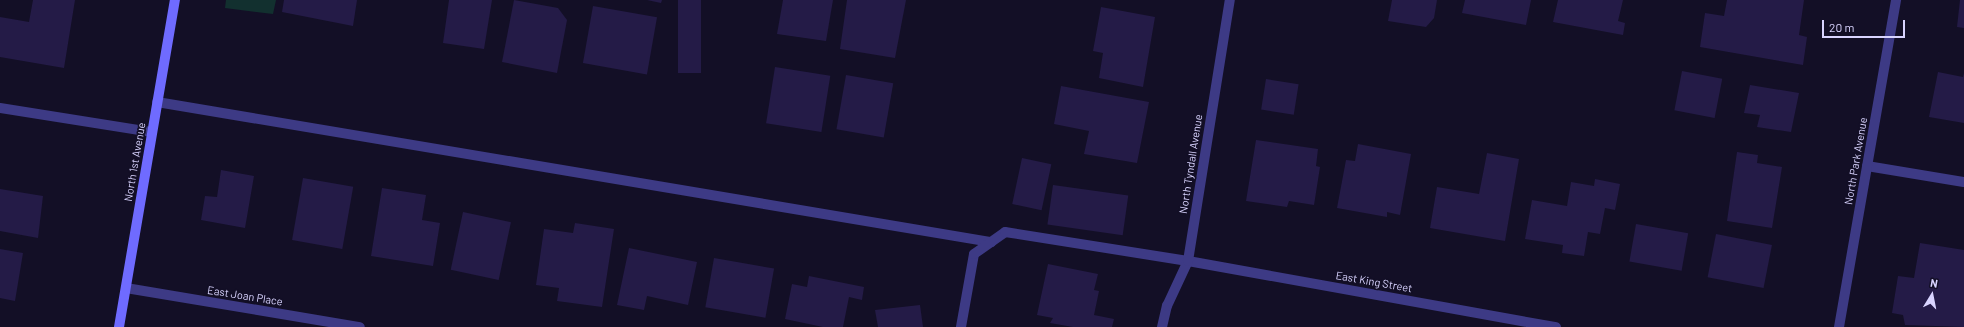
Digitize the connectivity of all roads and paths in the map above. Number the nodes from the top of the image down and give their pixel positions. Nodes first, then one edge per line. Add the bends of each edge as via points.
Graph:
1 (175, 0) edge
2 (1230, 0) edge
3 (1896, 0) edge
4 (157, 102) junction
5 (0, 108) edge
6 (152, 132) junction
7 (1867, 166) junction
8 (1964, 182) edge
9 (991, 242) junction
10 (1188, 261) junction
11 (126, 288) junction
12 (119, 327) edge
13 (360, 327) edge
14 (961, 327) edge
15 (1162, 327) edge
16 (1556, 327) edge
17 (1840, 327) edge

1 - 4 main road, North 1st Avenue
2 - 10 street, North Tyndall Avenue
3 - 7 street, North Park Avenue
4 - 6 main road, North 1st Avenue
4 - 9 street
5 - 6 street
6 - 11 main road, North 1st Avenue
7 - 8 street
7 - 17 street, North Park Avenue
9 - 10 street, East King Street via 1005,232
9 - 14 street, East King Street via 974,254
10 - 15 street, North Tyndall Avenue via 1167,306
10 - 16 street, East King Street
11 - 12 main road, North 1st Avenue
11 - 13 street, East Joan Place

